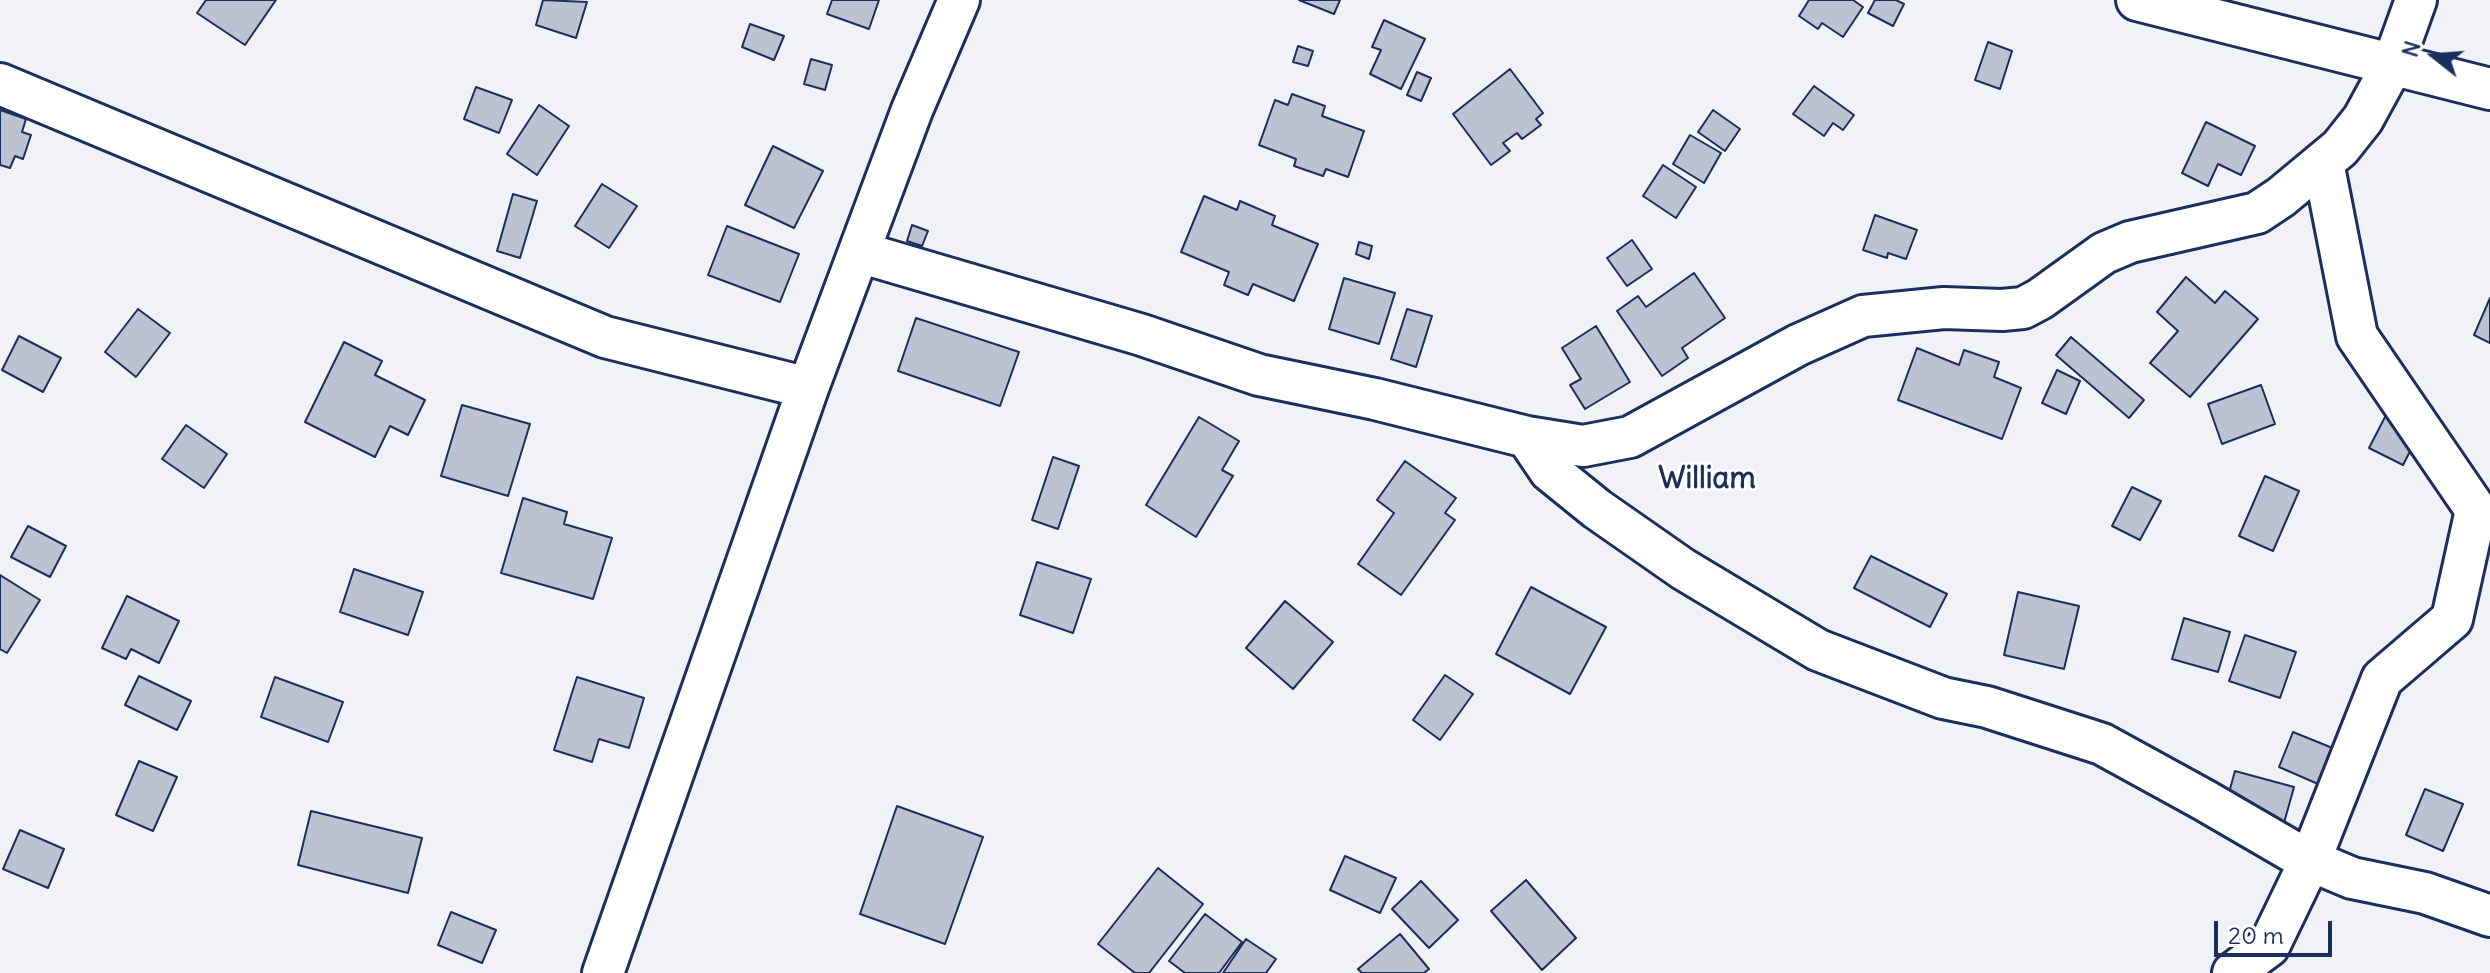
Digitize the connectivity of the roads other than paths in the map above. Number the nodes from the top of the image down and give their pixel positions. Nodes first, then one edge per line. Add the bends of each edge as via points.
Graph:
1 (959, 0) edge
2 (2137, 0) edge
3 (2416, 0) edge
4 (2393, 64) junction
5 (0, 84) edge
6 (2490, 89) edge
7 (2323, 162) junction
8 (859, 252) junction
9 (808, 388) junction
10 (1527, 437) junction
11 (2485, 502) edge
12 (2310, 861) junction
13 (2490, 916) edge
14 (603, 973) edge
15 (2233, 973) edge

1 - 8 street
2 - 4 street
3 - 4 street
4 - 6 street
4 - 7 street via 2363,119
5 - 9 street via 605,337
7 - 10 street via 2257,213 2130,242 2104,253 2023,308 1863,316 1798,345 1630,437 1583,446
7 - 11 street via 2357,336
8 - 9 street
8 - 10 street via 1259,375
9 - 14 street
10 - 12 street via 1550,471 1597,509 1683,569 1818,650 1943,698 2102,744
11 - 12 street via 2452,619 2382,679
12 - 13 street
12 - 15 street via 2269,946

